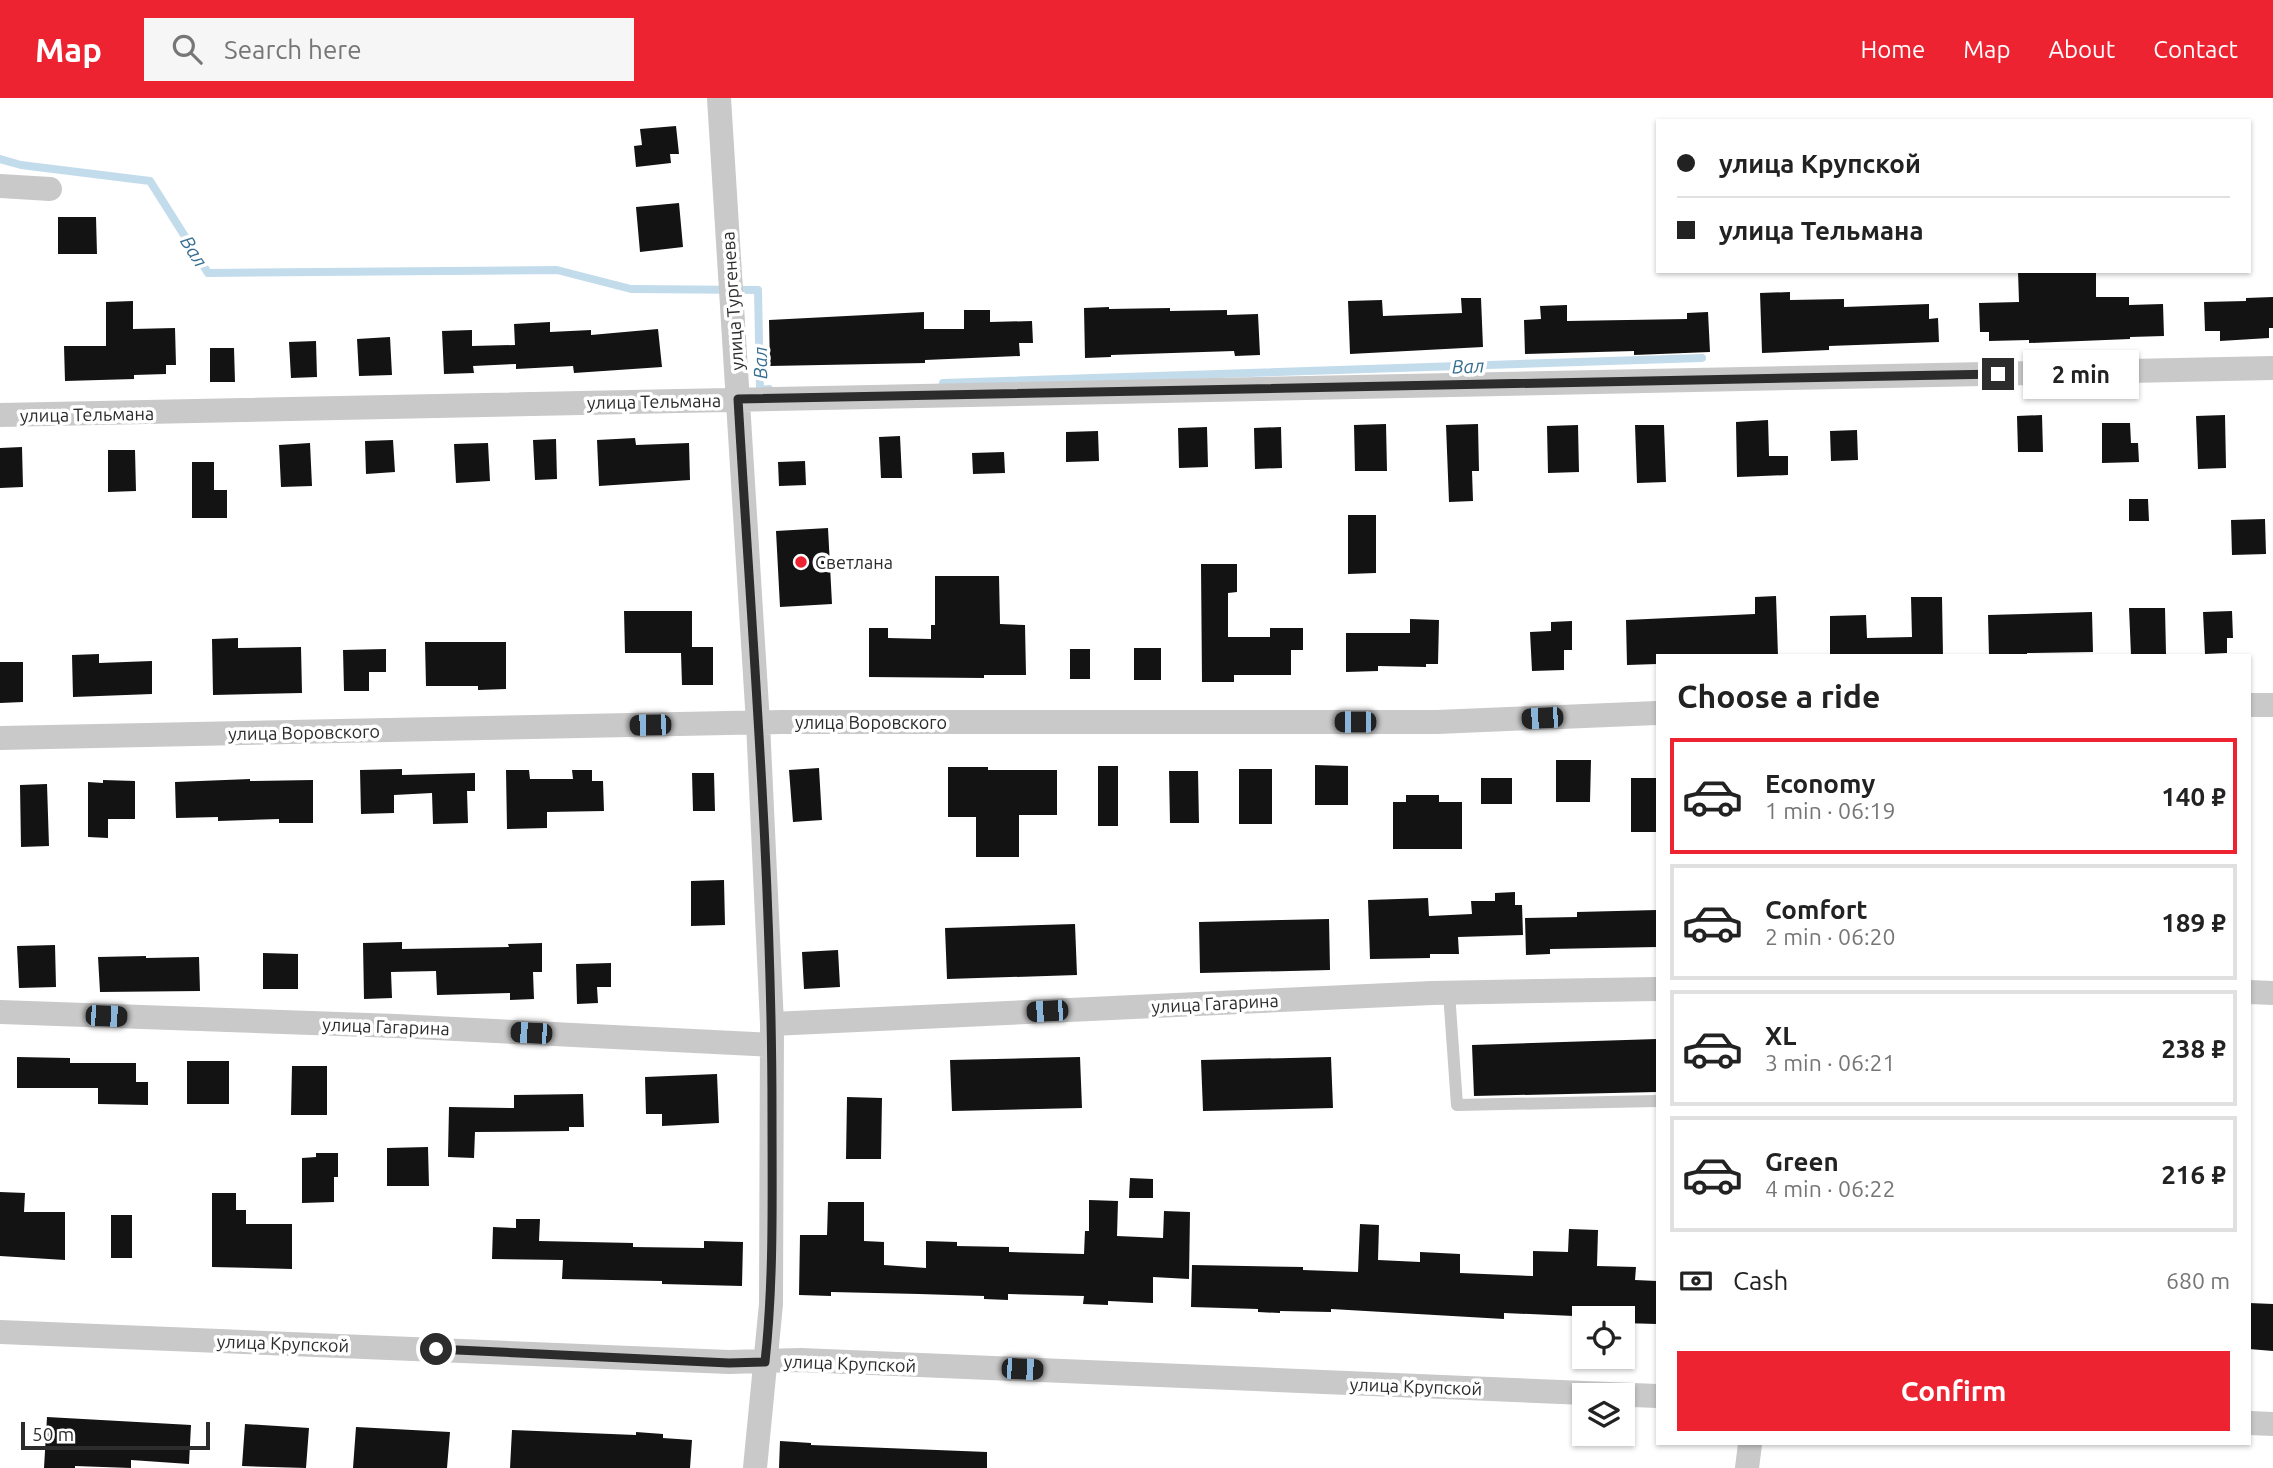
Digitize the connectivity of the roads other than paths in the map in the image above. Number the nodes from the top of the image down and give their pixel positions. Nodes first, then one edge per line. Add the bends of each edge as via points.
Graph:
1 (719, 98) edge
2 (0, 186) edge
3 (50, 190) dead end
4 (2273, 369) edge
5 (738, 399) junction
6 (0, 415) edge
7 (2251, 705) edge
8 (2273, 705) edge
9 (1656, 713) edge
10 (758, 723) junction
11 (0, 738) edge
12 (1656, 989) edge
13 (2251, 992) edge
14 (1449, 993) junction
15 (2273, 993) edge
16 (0, 1012) edge
17 (772, 1035) junction
18 (1656, 1101) edge
19 (0, 1332) edge
20 (765, 1362) junction
21 (1656, 1396) edge
22 (2251, 1423) edge
23 (2273, 1424) edge
24 (1750, 1445) edge
25 (755, 1468) edge
26 (1747, 1468) edge

1 - 5 street, улица Тургенева
2 - 3 street
4 - 5 street, улица Тельмана
5 - 6 street, улица Тельмана
5 - 10 street, улица Тургенева
7 - 8 street
9 - 10 street, улица Воровского via 1437,722
10 - 11 street, улица Воровского
10 - 17 street, улица Тургенева
12 - 14 street, улица Гагарина
13 - 15 street
14 - 17 street, улица Гагарина
14 - 18 lane via 1457,1105
16 - 17 street, улица Гагарина
17 - 20 street, улица Тургенева via 771,1304
19 - 20 street, улица Крупской
20 - 21 street, улица Крупской
20 - 25 street, улица Тургенева
22 - 23 street
24 - 26 street

